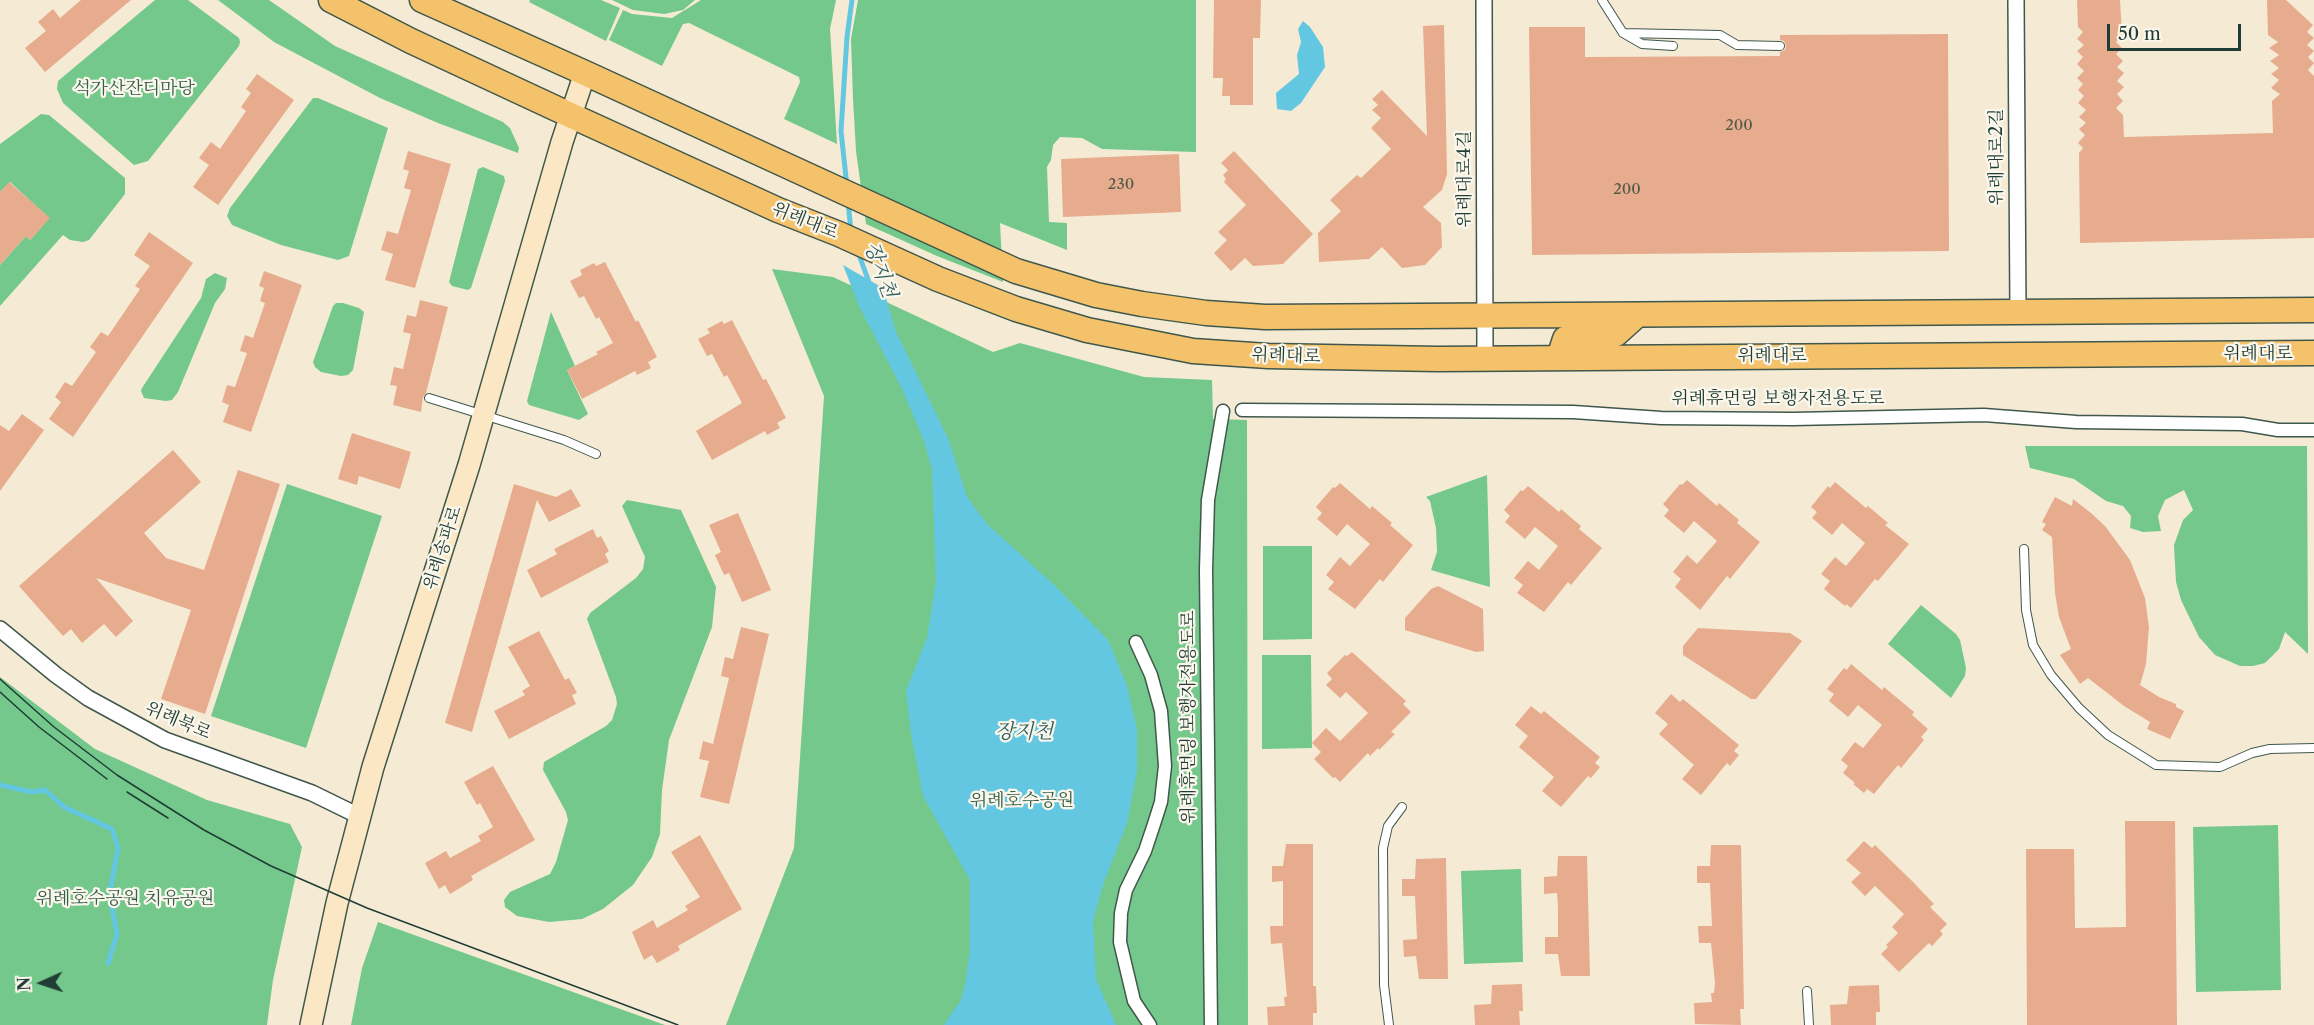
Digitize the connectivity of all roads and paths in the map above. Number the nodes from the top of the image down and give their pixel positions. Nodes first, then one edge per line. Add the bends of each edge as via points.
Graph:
1 (331, 0) edge
2 (422, 0) edge
3 (1484, 0) edge
4 (1602, 0) edge
5 (2016, 0) edge
6 (1623, 33) junction
7 (1673, 46) dead end
8 (1780, 46) dead end
9 (585, 73) junction
10 (570, 115) junction
11 (2314, 310) edge
12 (2018, 313) junction
13 (1485, 316) junction
14 (1636, 316) junction
15 (2314, 353) edge
16 (1485, 358) junction
17 (1566, 358) junction
18 (429, 398) dead end
19 (1242, 410) dead end
20 (1223, 411) dead end
21 (484, 414) junction
22 (2314, 430) edge
23 (596, 454) dead end
24 (2024, 549) dead end
25 (0, 629) edge
26 (1136, 642) dead end
27 (2314, 748) edge
28 (1402, 807) dead end
29 (359, 816) junction
30 (1807, 991) dead end
31 (311, 1025) edge
32 (1150, 1025) edge
33 (1211, 1025) edge
34 (1389, 1025) edge
35 (1809, 1025) edge

1 - 10 main road, 위례대로
2 - 9 main road
3 - 13 street, 위례대로4길
4 - 6 lane
5 - 12 street, 위례대로2길
6 - 7 lane via 1642,44
6 - 8 lane via 1720,35 1737,45
9 - 10 main road, 위례송파로
9 - 13 main road via 1016,272 1096,295 1206,313 1265,317
10 - 16 main road, 위례대로 via 938,279 1016,309 1087,330 1193,351 1268,356
10 - 21 main road, 위례송파로
11 - 12 main road
12 - 14 main road
13 - 14 main road
13 - 16 street, 위례대로4길
14 - 17 main road via 1616,334 1565,339 1562,348
15 - 17 main road, 위례대로
16 - 17 main road, 위례대로
18 - 21 lane
19 - 22 street, 위례휴먼링 보행자전용도로 via 1573,412 1793,419 1984,415
20 - 33 street, 위례휴먼링 보행자전용도로 via 1208,500 1206,570
21 - 23 lane
21 - 29 main road, 위례송파로
24 - 27 lane via 2026,610 2033,645 2051,675 2108,735 2156,765 2220,767 2270,749
25 - 29 street, 위례북로 via 88,698 165,740 312,793
26 - 32 street, 위례휴먼링 보행자전용도로 via 1161,711 1165,766 1161,802 1145,851 1126,890 1120,942 1134,1000
28 - 34 lane via 1388,826 1383,848 1384,985
29 - 31 main road, 위례송파로
30 - 35 lane

